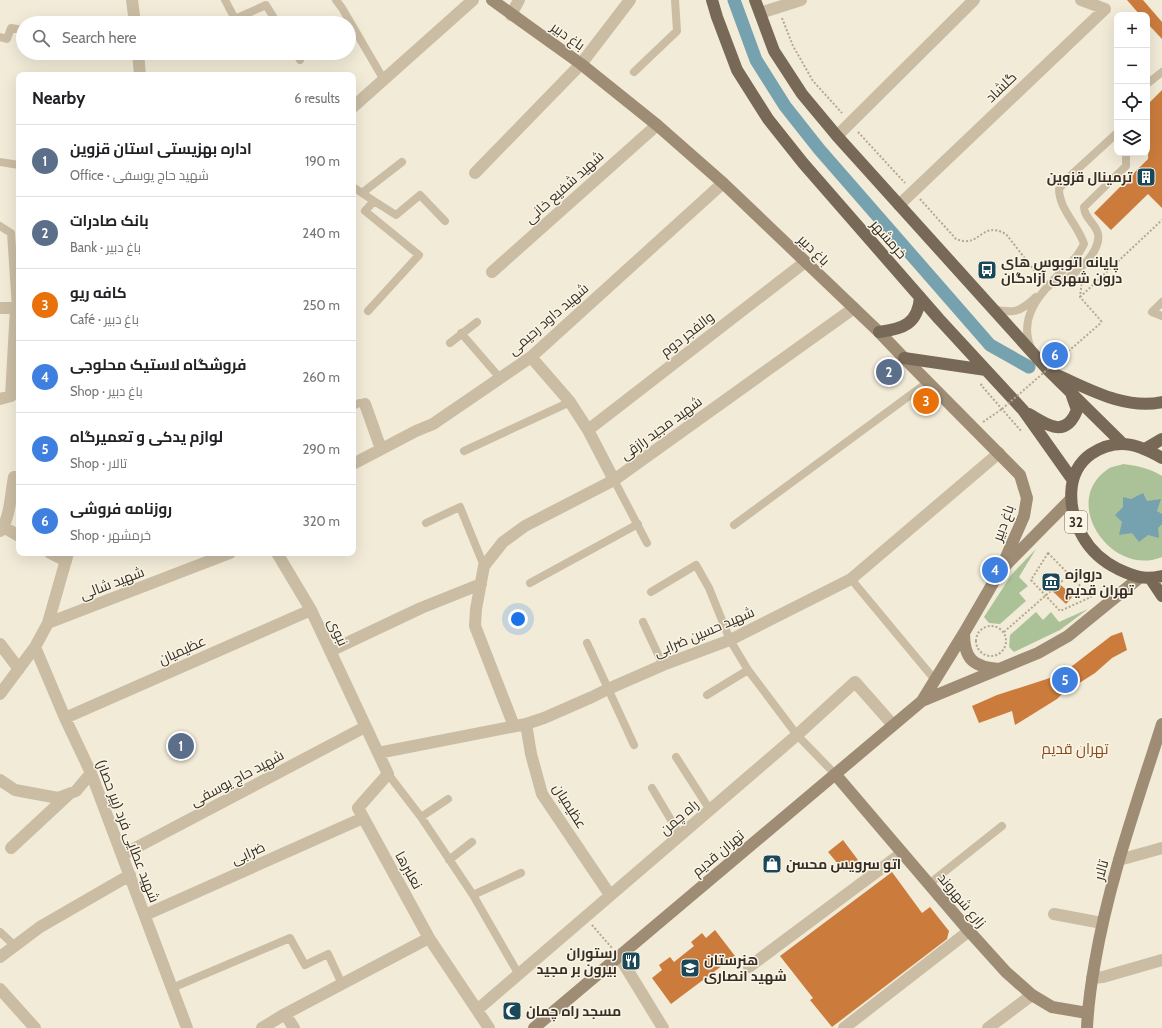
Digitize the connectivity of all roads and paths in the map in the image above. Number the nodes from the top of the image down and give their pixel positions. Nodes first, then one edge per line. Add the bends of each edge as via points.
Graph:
1 (225, 0) edge
2 (336, 0) edge
3 (473, 0) edge
4 (492, 0) edge
5 (519, 0) edge
6 (630, 0) edge
7 (675, 0) edge
8 (712, 0) edge
9 (755, 0) edge
10 (801, 0) edge
11 (974, 0) edge
12 (1081, 0) edge
13 (136, 2) edge
14 (778, 8) junction
15 (760, 13) junction
16 (512, 15) junction
17 (135, 16) edge
18 (231, 16) edge
19 (243, 16) edge
20 (273, 16) edge
21 (347, 16) edge
22 (16, 29) edge
23 (356, 32) edge
24 (0, 37) edge
25 (139, 60) edge
26 (582, 64) junction
27 (140, 72) edge
28 (634, 72) dead end
29 (1162, 72) edge
30 (384, 80) junction
31 (1150, 82) edge
32 (356, 104) edge
33 (851, 123) junction
34 (657, 124) junction
35 (837, 136) junction
36 (1114, 136) edge
37 (1126, 156) edge
38 (0, 162) edge
39 (402, 162) dead end
40 (16, 165) edge
41 (475, 173) dead end
42 (723, 183) junction
43 (356, 189) edge
44 (913, 191) junction
45 (362, 193) junction
46 (374, 201) junction
47 (899, 205) junction
48 (445, 220) dead end
49 (1162, 220) edge
50 (0, 226) edge
51 (805, 262) junction
52 (492, 272) dead end
53 (1049, 286) junction
54 (16, 287) edge
55 (920, 297) junction
56 (1162, 302) edge
57 (0, 308) edge
58 (16, 308) edge
59 (854, 308) junction
60 (992, 308) junction
61 (368, 311) dead end
62 (1162, 316) edge
63 (477, 322) dead end
64 (879, 332) junction
65 (16, 333) edge
66 (461, 333) junction
67 (450, 343) dead end
68 (1035, 356) junction
69 (531, 357) junction
70 (904, 358) junction
71 (986, 370) junction
72 (1049, 371) junction
73 (500, 378) junction
74 (928, 382) junction
75 (981, 385) dead end
76 (1070, 392) junction
77 (0, 399) edge
78 (570, 402) junction
79 (1162, 402) edge
80 (359, 405) edge
81 (1002, 408) junction
82 (1023, 410) junction
83 (974, 428) junction
84 (588, 430) junction
85 (1025, 435) dead end
86 (1162, 439) edge
87 (1123, 444) junction
88 (1144, 448) junction
89 (381, 449) junction
90 (464, 450) dead end
91 (999, 453) junction
92 (1162, 458) edge
93 (356, 462) edge
94 (14, 477) dead end
95 (1072, 479) junction
96 (614, 480) junction
97 (1071, 499) junction
98 (426, 524) dead end
99 (638, 524) junction
100 (734, 525) dead end
101 (1, 528) edge
102 (16, 535) edge
103 (647, 543) dead end
104 (222, 556) edge
105 (279, 556) edge
106 (67, 557) edge
107 (484, 566) junction
108 (1000, 571) junction
109 (1069, 575) junction
110 (1162, 576) edge
111 (1144, 578) junction
112 (852, 579) junction
113 (480, 584) junction
114 (530, 584) dead end
115 (651, 592) dead end
116 (1046, 595) junction
117 (1162, 596) edge
118 (311, 610) junction
119 (643, 622) dead end
120 (48, 623) junction
121 (1004, 632) junction
122 (964, 633) junction
123 (730, 640) junction
124 (587, 643) dead end
125 (0, 644) edge
126 (35, 647) junction
127 (330, 651) junction
128 (663, 665) junction
129 (18, 669) junction
130 (999, 669) junction
131 (748, 670) junction
132 (935, 680) junction
133 (608, 689) junction
134 (0, 694) edge
135 (707, 695) dead end
136 (922, 701) junction
137 (65, 718) junction
138 (1162, 724) edge
139 (520, 725) junction
140 (893, 725) junction
141 (365, 727) junction
142 (797, 735) junction
143 (634, 745) dead end
144 (378, 753) junction
145 (676, 757) dead end
146 (91, 772) junction
147 (388, 774) junction
148 (835, 774) junction
149 (0, 780) edge
150 (652, 788) dead end
151 (68, 794) junction
152 (448, 799) dead end
153 (710, 810) junction
154 (421, 816) junction
155 (363, 818) junction
156 (1002, 826) dead end
157 (680, 835) junction
158 (472, 842) dead end
159 (12, 848) dead end
160 (1162, 848) edge
161 (902, 852) junction
162 (122, 855) junction
163 (449, 860) junction
164 (1119, 860) junction
165 (521, 873) dead end
166 (130, 875) junction
167 (929, 884) junction
168 (473, 895) junction
169 (610, 895) junction
170 (1054, 914) dead end
171 (145, 915) junction
172 (585, 917) junction
173 (1102, 923) junction
174 (969, 931) junction
175 (0, 932) edge
176 (429, 938) junction
177 (15, 946) junction
178 (619, 956) junction
179 (0, 957) edge
180 (1162, 960) edge
181 (749, 967) dead end
182 (518, 973) junction
183 (1092, 978) junction
184 (342, 984) junction
185 (172, 988) junction
186 (0, 989) edge
187 (1032, 995) junction
188 (477, 1010) junction
189 (1087, 1013) junction
190 (285, 1014) junction
191 (35, 1028) edge
192 (187, 1028) edge
193 (262, 1028) edge
194 (294, 1028) edge
195 (489, 1028) edge
196 (534, 1028) edge
197 (663, 1028) edge
198 (844, 1028) edge
199 (988, 1028) edge
200 (1087, 1028) edge

1 - 18 lane
2 - 21 lane
3 - 30 street
4 - 16 main road, باغ دبیر
5 - 16 street
6 - 26 street
7 - 28 lane via 677,31
8 - 55 main road, خرمشهر via 737,70 768,119
9 - 15 main road
10 - 14 street
11 - 33 street
12 - 44 street, گلشاد via 1105,9
13 - 17 street
14 - 15 street
14 - 33 path via 793,46 813,81
15 - 35 main road via 774,50 802,94
16 - 26 main road, باغ دبیر
19 - 20 lane via 266,5
22 - 24 lane via 11,28 7,39
23 - 30 lane
25 - 27 street
26 - 34 main road, باغ دبیر
26 - 41 street
29 - 31 lane
30 - 32 street
33 - 35 street
33 - 44 path
34 - 42 main road, باغ دبیر
34 - 52 street, شهید شفیع خانی
35 - 47 main road
36 - 53 lane via 1059,189 1062,202 1084,244 1077,256
37 - 53 lane via 1126,166 1084,207 1084,212 1097,229 1095,252 1078,270 1058,284
38 - 40 lane
39 - 45 lane
42 - 51 main road, باغ دبیر
42 - 69 street, شهید داود رحیمی
43 - 45 lane
44 - 47 street, گلشاد
44 - 53 path via 956,239 963,242 973,241 992,229 1006,234
45 - 46 lane
46 - 48 lane via 396,215 420,195
46 - 61 lane via 365,211 419,255
47 - 60 main road
49 - 81 path, bridge via 1080,298 1102,322
50 - 54 lane via 11,234
51 - 59 main road, باغ دبیر
51 - 84 street, والفجر دوم
53 - 60 lane via 1019,310
53 - 68 lane via 1028,316 1027,331
55 - 64 main road via 917,313 910,322 900,328
55 - 71 main road, خرمشهر
56 - 62 lane via 1152,312
57 - 58 street
59 - 64 main road, باغ دبیر
59 - 96 street, شهید مجید رازقی
60 - 68 main road
63 - 66 lane
64 - 70 main road, باغ دبیر
65 - 77 street via 11,396
66 - 67 lane
66 - 73 lane
68 - 72 main road
69 - 73 street, شهید داود رحیمی
69 - 78 street
70 - 71 main road
70 - 74 main road, باغ دبیر
71 - 82 main road, خرمشهر
72 - 76 main road
72 - 79 main road via 1110,398 1132,403
73 - 89 street, شهید داود رحیمی via 432,424
74 - 83 main road, باغ دبیر
74 - 100 lane
75 - 81 path
76 - 82 main road via 1077,410 1074,419 1066,426 1055,428
76 - 87 main road
78 - 84 street
78 - 90 lane
80 - 89 street
81 - 83 path
81 - 85 path
82 - 95 main road, خرمشهر
83 - 91 main road, باغ دبیر
84 - 96 street
86 - 88 main road
87 - 88 main road, 32
87 - 95 main road, 32 via 1110,445 1087,457
88 - 92 main road, 32
89 - 93 street, شهید داود رحیمی
91 - 108 main road, باغ دبیر via 1020,475 1027,498 1024,516
91 - 112 street, شهید حسین ضرابی
94 - 101 street
95 - 97 main road, 32
96 - 99 lane
96 - 107 street, شهید مجید رازقی via 525,526 503,542
97 - 108 main road
97 - 111 main road, 32 via 1075,519 1083,537 1095,553 1110,565
98 - 107 lane via 460,508
99 - 103 lane
99 - 114 lane
101 - 102 street
104 - 120 street, شهید شالی
105 - 118 street, نبوی
106 - 120 street
107 - 113 street, عظیمیان
108 - 122 main road
109 - 116 path
109 - 116 path via 1048,553 1031,580
109 - 116 path via 1091,597 1060,611
110 - 111 main road
111 - 117 main road
111 - 130 main road via 1068,636 1038,653
112 - 123 street, شهید حسین ضرابی
112 - 132 lane
113 - 127 street
113 - 139 street, عظیمیان via 476,626
115 - 123 lane via 696,565 709,588
116 - 121 path
118 - 127 street, نبوی
118 - 137 street, عظیمیان
119 - 128 lane
120 - 126 street
121 - 121 path via 1007,642 1003,652 989,656 981,652 976,644 981,630 990,626
122 - 130 main road via 964,646 968,656 985,668
122 - 132 main road
123 - 128 street, شهید حسین ضرابی
123 - 131 lane
124 - 133 lane
125 - 129 street
126 - 129 street
126 - 137 street, شهید عطایی فرد (پیر حصار)
127 - 141 street, نبوی
128 - 133 street, شهید حسین ضرابی
129 - 134 street
130 - 136 main road
131 - 135 lane
131 - 142 lane
132 - 136 main road
133 - 139 street, شهید حسین ضرابی via 544,718
133 - 143 lane
136 - 140 main road, تهران قدیم
137 - 146 street, شهید عطایی فرد (پیر حصار)
138 - 164 main road, تالار
139 - 144 street, شهید حسین ضرابی
139 - 169 street, عظیمیان via 542,794
140 - 142 street, راه چمن via 855,682
140 - 148 main road, تهران قدیم
141 - 144 street
141 - 162 street, شهید حاج یوسفی
142 - 148 lane
142 - 153 street, راه چمن
144 - 147 street
145 - 153 lane
146 - 151 street via 76,791
146 - 162 street, شهید عطایی فرد (پیر حصار)
147 - 154 lane
147 - 155 street via 358,808
148 - 161 main road, زارع شهروند
148 - 178 main road, تهران قدیم
149 - 151 street via 15,790 58,798
150 - 157 lane
151 - 159 street
152 - 154 lane
153 - 157 street, راه چمن
154 - 163 lane
155 - 171 street, ضرابی
155 - 176 street, نعلبرها
156 - 167 lane
157 - 169 street, راه چمن
158 - 163 lane
160 - 164 street
161 - 167 main road, زارع شهروند
161 - 181 street
162 - 166 street, شهید عطایی فرد (پیر حصار)
163 - 168 lane
164 - 173 main road, تالار
165 - 168 lane
166 - 171 street, شهید عطایی فرد (پیر حصار)
166 - 177 street via 40,927
167 - 174 main road, زارع شهروند
168 - 182 lane
169 - 172 street, راه چمن
170 - 173 street
171 - 185 street, شهید عطایی فرد (پیر حصار)
172 - 178 path
172 - 182 street, راه چمن
173 - 183 main road, تالار
174 - 187 main road, زارع شهروند via 1006,972
174 - 198 street
175 - 177 lane
176 - 184 street
176 - 188 street, نعلبرها
177 - 179 street
178 - 196 main road, تهران قدیم
178 - 197 street
180 - 183 street
182 - 188 street, راه چمن
183 - 189 main road, تالار
184 - 185 lane via 328,954 305,965 290,938
184 - 190 street
185 - 192 street, شهید عطایی فرد (پیر حصار)
186 - 191 street
187 - 189 main road, زارع شهروند via 1052,1007
187 - 199 street
188 - 195 street, نعلبرها
189 - 200 main road, تالار
190 - 193 street
190 - 194 street

